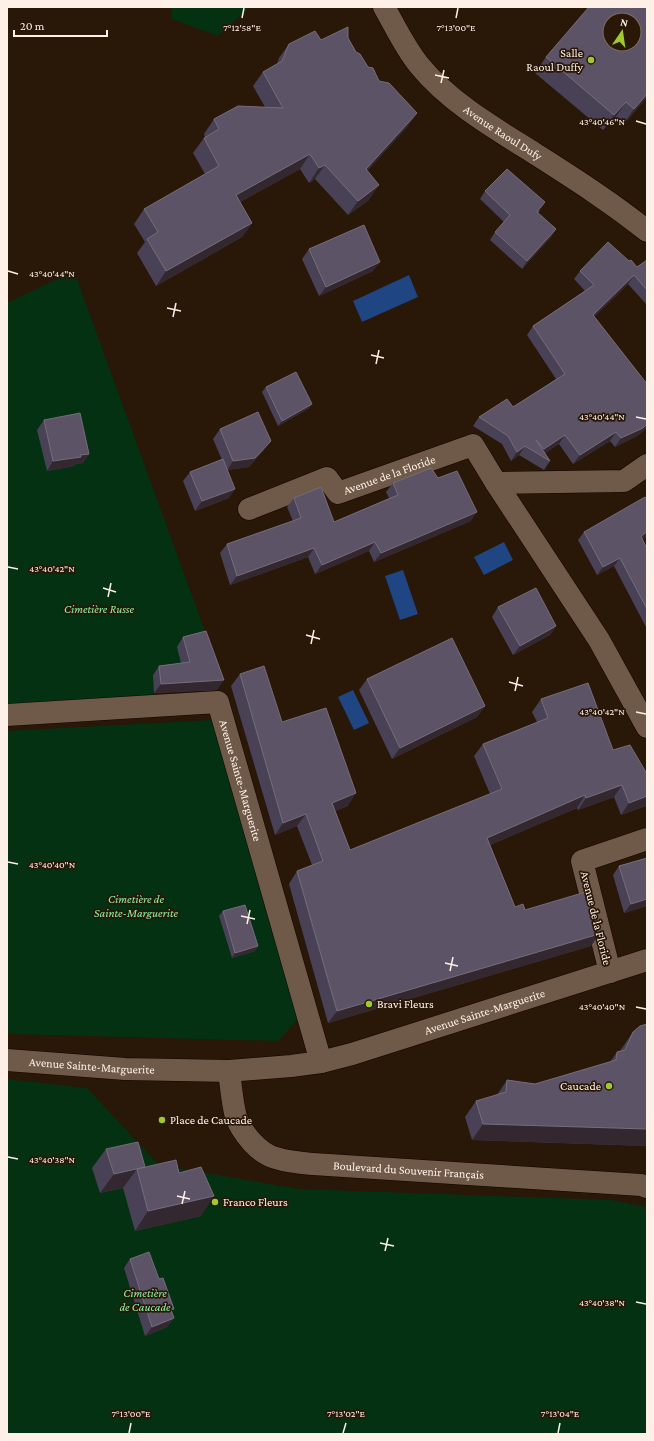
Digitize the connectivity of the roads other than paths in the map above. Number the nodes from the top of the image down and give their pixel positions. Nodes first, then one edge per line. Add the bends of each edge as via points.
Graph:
1 (384, 7) edge
2 (647, 231) edge
3 (647, 465) edge
4 (496, 484) junction
5 (249, 509) dead end
6 (7, 715) edge
7 (647, 727) edge
8 (647, 839) edge
9 (647, 960) edge
10 (610, 972) junction
11 (7, 1060) edge
12 (321, 1062) junction
13 (229, 1071) junction
14 (647, 1188) edge

1 - 2 street, Avenue Raoul Dufy via 418,64 447,93 477,117 577,180
3 - 4 street via 624,481
4 - 5 street, Avenue de la Floride via 473,445 338,493 327,478
4 - 7 street, Avenue de la Floride via 600,640
6 - 12 street, Avenue Sainte-Marguerite via 218,702
8 - 10 street, Avenue de la Floride via 582,861
9 - 10 street, Avenue Sainte-Marguerite
10 - 12 street, Avenue Sainte-Marguerite
11 - 13 street, Avenue Sainte-Marguerite via 125,1069
12 - 13 street, Avenue Sainte-Marguerite
13 - 14 street, Boulevard du Souvenir Français via 237,1119 251,1141 264,1153 275,1158 313,1164 641,1185

